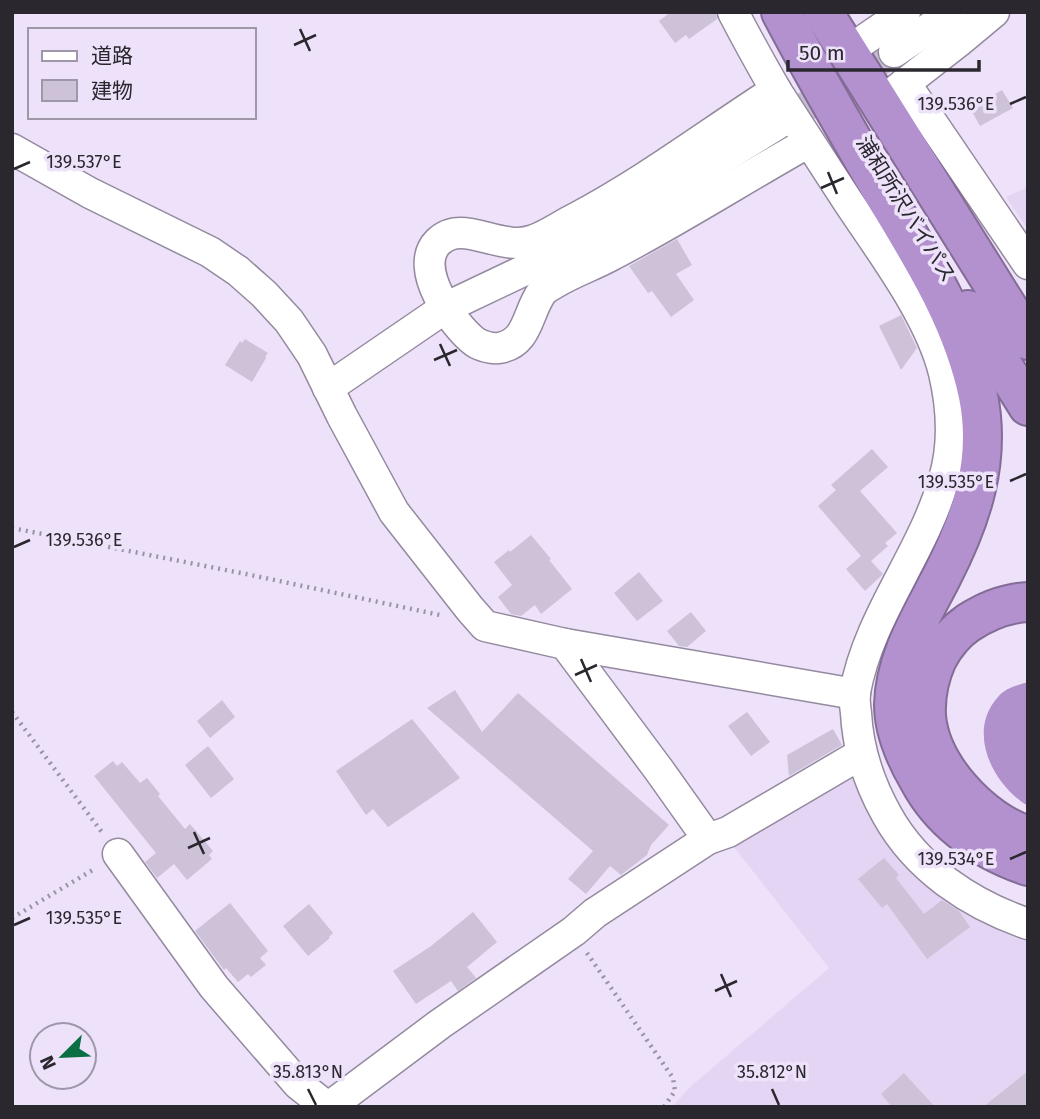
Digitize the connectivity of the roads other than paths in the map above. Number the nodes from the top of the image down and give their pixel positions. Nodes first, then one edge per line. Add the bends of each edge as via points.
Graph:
1 (733, 12) edge
2 (782, 12) edge
3 (823, 12) edge
4 (905, 12) edge
5 (953, 12) edge
6 (994, 12) edge
7 (848, 51) junction
8 (894, 52) tunnel mouth
9 (776, 90) junction
10 (893, 103) junction
11 (783, 120) tunnel mouth
12 (809, 142) junction
13 (12, 149) edge
14 (1028, 264) edge
15 (444, 308) junction
16 (1028, 309) edge
17 (1028, 340) edge
18 (328, 388) junction
19 (1028, 406) edge
20 (1028, 602) edge
21 (565, 644) junction
22 (855, 694) junction
23 (861, 754) junction
24 (1028, 836) edge
25 (708, 839) junction
26 (118, 854) road end
27 (1028, 866) edge
28 (1028, 924) edge
29 (328, 1107) edge

1 - 9 street
2 - 19 highway, 浦和所沢バイパス
2 - 27 highway via 948,307 972,368 978,399 982,460 976,490 957,545 902,657 894,708 898,733 908,761 940,810 982,845
3 - 7 highway, 浦和所沢バイパス
4 - 7 street
5 - 8 street
6 - 10 street
7 - 10 highway, 浦和所沢バイパス
9 - 12 street
9 - 15 street via 631,186 533,240 502,243 452,233 440,240 429,264
10 - 14 street
10 - 16 highway
10 - 17 highway, 浦和所沢バイパス
11 - 15 street via 609,228
12 - 15 street via 543,291 518,340 507,346 478,345
12 - 22 street via 928,330 943,370 950,408 945,477 934,509 877,623
13 - 18 street via 210,251 238,271 289,321
15 - 18 street
18 - 21 street via 394,512 485,626
20 - 24 highway via 999,608 958,630 931,672 926,695 933,744 960,790 999,823
21 - 22 street
21 - 25 street
22 - 23 street
23 - 25 street via 728,832
23 - 28 street via 875,794 915,855 971,899
25 - 29 street via 595,913
26 - 29 street via 214,987 298,1084

